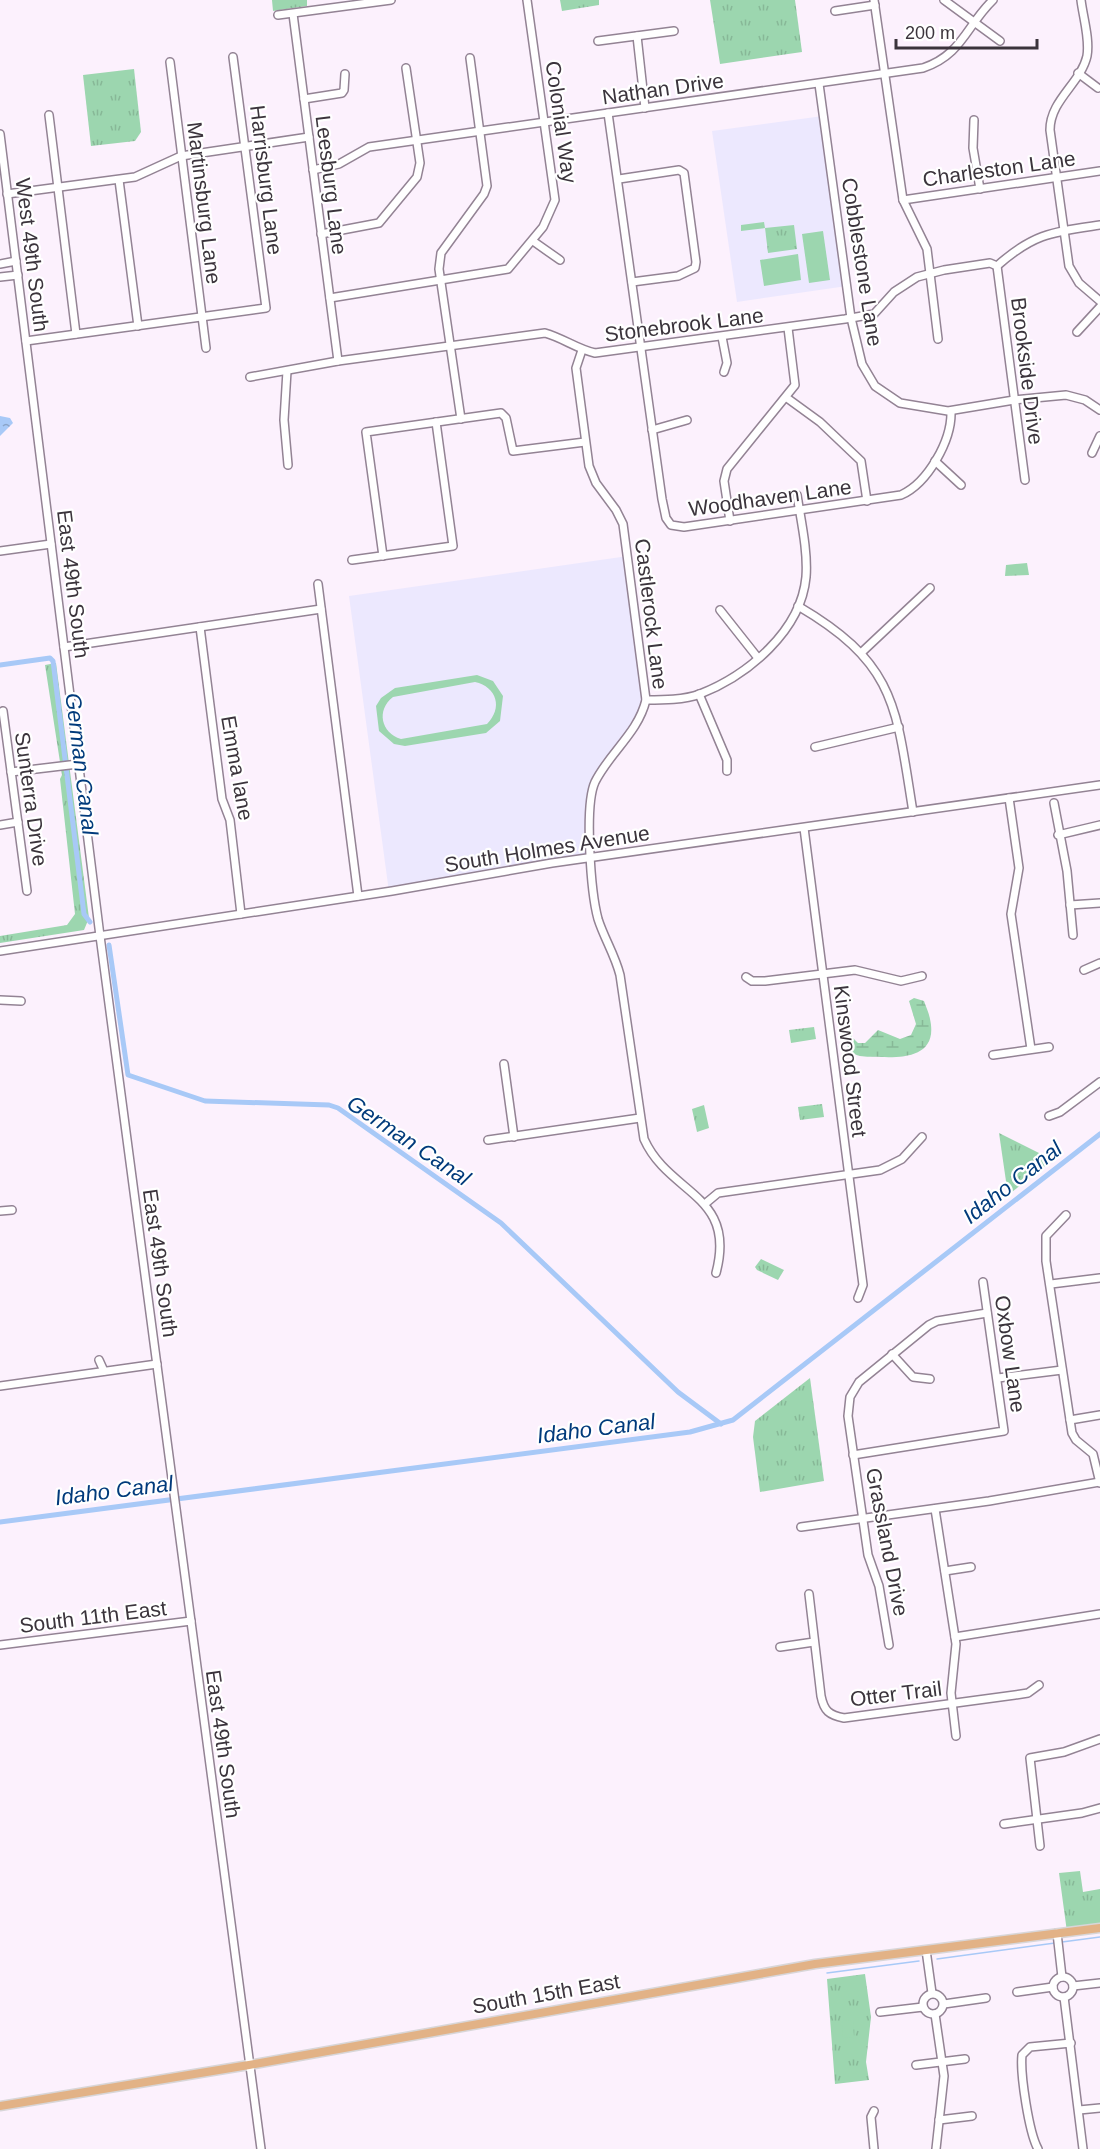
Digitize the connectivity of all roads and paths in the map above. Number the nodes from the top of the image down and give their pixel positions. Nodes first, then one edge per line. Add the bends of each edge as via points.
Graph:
1 (391, 0) edge
2 (527, 0) edge
3 (944, 0) edge
4 (993, 0) edge
5 (1081, 0) edge
6 (874, 3) edge
7 (836, 10) dead end
8 (293, 14) junction
9 (278, 15) dead end
10 (973, 23) junction
11 (674, 31) dead end
12 (637, 36) junction
13 (1000, 40) dead end
14 (598, 41) dead end
15 (233, 57) dead end
16 (470, 58) dead end
17 (170, 62) dead end
18 (406, 68) dead end
19 (1078, 73) junction
20 (345, 74) dead end
21 (885, 74) junction
22 (819, 84) junction
23 (1098, 88) dead end
24 (304, 99) junction
25 (645, 108) junction
26 (608, 113) junction
27 (49, 115) dead end
28 (974, 120) dead end
29 (544, 122) junction
30 (480, 131) junction
31 (0, 134) edge
32 (309, 137) junction
33 (415, 140) junction
34 (245, 146) junction
35 (181, 156) junction
36 (313, 170) junction
37 (1100, 171) edge
38 (1056, 178) junction
39 (619, 179) junction
40 (119, 180) junction
41 (57, 188) junction
42 (980, 189) junction
43 (8, 194) junction
44 (903, 200) junction
45 (1100, 225) edge
46 (1064, 230) junction
47 (321, 234) junction
48 (533, 241) junction
49 (560, 260) dead end
50 (16, 261) junction
51 (0, 264) edge
52 (997, 266) junction
53 (930, 273) junction
54 (18, 275) junction
55 (0, 277) edge
56 (440, 281) junction
57 (632, 282) junction
58 (330, 297) junction
59 (1100, 301) edge
60 (1100, 307) edge
61 (201, 316) junction
62 (851, 318) junction
63 (138, 326) junction
64 (788, 328) junction
65 (1077, 332) dead end
66 (76, 334) junction
67 (722, 337) junction
68 (938, 339) dead end
69 (26, 341) junction
70 (450, 346) junction
71 (206, 348) dead end
72 (641, 348) junction
73 (582, 350) junction
74 (338, 361) junction
75 (287, 371) junction
76 (724, 372) dead end
77 (250, 377) dead end
78 (31, 380) joint
79 (787, 398) junction
80 (1014, 400) junction
81 (1100, 410) edge
82 (951, 411) junction
83 (461, 419) junction
84 (687, 420) dead end
85 (436, 422) junction
86 (652, 430) junction
87 (1100, 436) edge
88 (585, 442) junction
89 (1092, 453) dead end
90 (935, 462) junction
91 (288, 465) dead end
92 (1025, 480) dead end
93 (961, 485) dead end
94 (797, 495) dead end
95 (867, 501) junction
96 (799, 511) junction
97 (730, 521) junction
98 (51, 544) junction
99 (0, 551) edge
100 (383, 556) junction
101 (352, 560) dead end
102 (318, 584) dead end
103 (930, 588) dead end
104 (798, 606) junction
105 (321, 609) junction
106 (720, 610) dead end
107 (200, 627) junction
108 (64, 647) junction
109 (862, 652) junction
110 (758, 658) junction
111 (699, 694) junction
112 (646, 700) junction
113 (3, 711) dead end
114 (899, 727) junction
115 (815, 747) dead end
116 (78, 764) junction
117 (727, 771) dead end
118 (11, 772) junction
119 (1100, 785) edge
120 (1009, 798) junction
121 (1054, 803) dead end
122 (913, 812) junction
123 (18, 822) junction
124 (0, 825) edge
125 (1100, 825) edge
126 (804, 828) junction
127 (1058, 835) junction
128 (592, 858) junction
129 (27, 891) dead end
130 (358, 896) junction
131 (1100, 903) edge
132 (1070, 905) junction
133 (241, 914) junction
134 (1073, 935) dead end
135 (100, 936) junction
136 (0, 951) edge
137 (1100, 963) edge
138 (1084, 970) dead end
139 (822, 972) junction
140 (746, 976) dead end
141 (922, 976) dead end
142 (0, 1000) edge
143 (21, 1001) dead end
144 (1050, 1047) dead end
145 (1031, 1049) junction
146 (993, 1055) dead end
147 (504, 1065) dead end
148 (1100, 1082) edge
149 (1049, 1116) dead end
150 (640, 1118) junction
151 (514, 1137) junction
152 (922, 1137) dead end
153 (488, 1140) dead end
154 (849, 1175) junction
155 (706, 1203) junction
156 (12, 1210) dead end
157 (0, 1212) edge
158 (1066, 1215) dead end
159 (716, 1273) dead end
160 (1100, 1278) edge
161 (983, 1282) dead end
162 (1051, 1284) junction
163 (858, 1298) dead end
164 (987, 1313) junction
165 (892, 1354) junction
166 (99, 1360) dead end
167 (156, 1364) junction
168 (1062, 1370) junction
169 (104, 1371) junction
170 (998, 1378) junction
171 (930, 1379) dead end
172 (0, 1386) edge
173 (1100, 1415) edge
174 (1070, 1420) junction
175 (853, 1455) junction
176 (1100, 1483) edge
177 (935, 1509) junction
178 (862, 1519) junction
179 (801, 1527) dead end
180 (971, 1567) dead end
181 (945, 1571) junction
182 (809, 1594) dead end
183 (1100, 1614) edge
184 (190, 1621) junction
185 (955, 1637) junction
186 (814, 1642) junction
187 (0, 1645) edge
188 (889, 1645) dead end
189 (780, 1647) dead end
190 (1039, 1685) dead end
191 (952, 1704) junction
192 (956, 1736) dead end
193 (1100, 1739) edge
194 (1100, 1808) edge
195 (1037, 1819) junction
196 (1004, 1824) dead end
197 (1040, 1846) dead end
198 (1100, 1928) edge
199 (1057, 1940) junction
200 (926, 1950) junction
201 (1062, 1977) junction
202 (1100, 1983) edge
203 (1073, 1986) junction
204 (1053, 1988) junction
205 (1017, 1992) dead end
206 (932, 1993) junction
207 (1064, 1997) junction
208 (986, 1998) dead end
209 (944, 2004) junction
210 (923, 2007) junction
211 (880, 2012) dead end
212 (935, 2014) junction
213 (1071, 2043) junction
214 (965, 2059) dead end
215 (942, 2062) junction
216 (249, 2065) junction
217 (916, 2065) dead end
218 (0, 2106) edge
219 (1100, 2108) edge
220 (874, 2110) dead end
221 (1079, 2110) junction
222 (972, 2116) dead end
223 (939, 2120) junction
224 (261, 2149) edge
225 (874, 2149) edge
226 (936, 2149) edge
227 (1038, 2149) edge
228 (1083, 2149) edge

1 - 8 street
2 - 29 street, Colonial Way
3 - 10 street
4 - 10 street, Nathan Drive
5 - 19 street via 1087,54
6 - 7 street
6 - 21 street
8 - 9 street
8 - 24 street, Leesburg Lane
10 - 13 street
10 - 21 street, Nathan Drive via 956,49 939,62
11 - 12 street
12 - 14 street
12 - 25 street
15 - 34 street, Harrisburg Lane
16 - 30 street
17 - 35 street, Martinsburg Lane
18 - 33 street
19 - 23 street
19 - 38 street via 1051,118
20 - 24 street via 342,93
21 - 22 street, Nathan Drive
21 - 44 street
22 - 25 street, Nathan Drive
22 - 62 street, Cobblestone Lane
24 - 32 street, Leesburg Lane
25 - 26 street, Nathan Drive
26 - 29 street, Nathan Drive
26 - 39 street, Woodhaven Lane
27 - 41 street
28 - 42 street via 973,148
29 - 30 street, Nathan Drive
29 - 48 street, Colonial Way via 555,201
30 - 33 street, Nathan Drive
30 - 56 street via 487,186 441,253
31 - 43 street, West 49th South
32 - 34 street
32 - 36 street, Leesburg Lane
33 - 36 street, Nathan Drive via 369,147 339,164
33 - 47 street via 420,163 417,177 383,220 372,226
34 - 35 street
34 - 61 street, Harrisburg Lane via 266,308
35 - 40 street via 145,174
35 - 61 street, Martinsburg Lane
36 - 47 street, Leesburg Lane
37 - 38 street, Charleston Lane
38 - 42 street, Charleston Lane
38 - 46 street
39 - 57 street, Woodhaven Lane
39 - 57 street via 679,170 684,173 696,262 695,268 686,274
40 - 41 street
40 - 63 street
41 - 43 street
41 - 66 street
42 - 44 street, Charleston Lane
43 - 50 street, West 49th South
44 - 53 street via 925,242
45 - 46 street
46 - 52 street via 1035,238
46 - 59 street via 1074,276
47 - 58 street, Leesburg Lane
48 - 49 street
48 - 56 street, Colonial Way via 508,269
50 - 51 street
50 - 54 street, West 49th South
52 - 53 street, Stonebrook Lane via 990,263
52 - 80 street, Brookside Drive
53 - 62 street, Stonebrook Lane via 907,281 874,314
53 - 68 street
54 - 55 street
54 - 69 street, West 49th South
56 - 58 street, Colonial Way
56 - 70 street
57 - 72 street, Woodhaven Lane
58 - 74 street, Leesburg Lane
60 - 65 street
61 - 63 street
61 - 71 street, Martinsburg Lane
62 - 64 street, Stonebrook Lane
62 - 82 street, Cobblestone Lane via 862,364 875,386 900,403
63 - 66 street
64 - 67 street, Stonebrook Lane
64 - 79 street via 795,381
66 - 69 street
67 - 72 street, Stonebrook Lane
67 - 76 street via 727,363
69 - 78 street, West 49th South
70 - 73 street, Stonebrook Lane via 545,333 566,339
70 - 74 street, Stonebrook Lane
70 - 83 street
72 - 73 street, Stonebrook Lane via 595,353
72 - 86 street, Woodhaven Lane
73 - 88 street, Castlerock Lane via 576,368
74 - 75 street, Stonebrook Lane
75 - 77 street, Stonebrook Lane
75 - 91 street via 284,420
78 - 98 street, East 49th South
79 - 95 street via 861,461
79 - 97 street via 725,475
80 - 81 street, Cobblestone Lane via 1071,396
80 - 82 street, Cobblestone Lane
80 - 92 street, Brookside Drive
82 - 90 street, Woodhaven Lane via 949,436
83 - 85 street
83 - 88 street via 505,414 513,451
84 - 86 street
85 - 100 street via 366,432
85 - 100 street via 453,546
86 - 97 street, Woodhaven Lane via 662,500 671,525
87 - 89 street
88 - 112 street, Castlerock Lane via 591,474 623,524
90 - 93 street
90 - 95 street, Woodhaven Lane via 906,492
94 - 96 street
95 - 96 street, Woodhaven Lane
96 - 97 street, Woodhaven Lane
96 - 104 street via 806,565
98 - 99 street
98 - 108 street, East 49th South
100 - 101 street
102 - 105 street
103 - 109 street
104 - 109 street
104 - 110 street via 787,628
105 - 107 street
105 - 130 street
106 - 110 street
107 - 108 street
107 - 133 street, Emma lane
108 - 116 street, East 49th South
109 - 114 street via 888,693
110 - 111 street
111 - 112 street
111 - 117 street via 727,760
112 - 128 street, Castlerock Lane via 637,724 601,771 591,792 587,818
113 - 118 street, Sunterra Drive
114 - 115 street
114 - 122 street
116 - 118 street
116 - 135 street, East 49th South
118 - 123 street, Sunterra Drive
119 - 120 street, South Holmes Avenue
120 - 122 street, South Holmes Avenue
120 - 145 street via 1019,868 1011,914
121 - 127 street
122 - 126 street, South Holmes Avenue
123 - 124 street
123 - 129 street, Sunterra Drive
125 - 127 street
126 - 128 street, South Holmes Avenue
126 - 139 street, Kinswood Street
127 - 132 street
128 - 130 street, South Holmes Avenue
128 - 150 street, Castlerock Lane via 598,917 620,975
130 - 133 street, South Holmes Avenue
131 - 132 street
132 - 134 street
133 - 135 street, South Holmes Avenue
135 - 136 street, South Holmes Avenue
135 - 167 street, East 49th South
137 - 138 street
139 - 140 street via 765,981 752,981
139 - 141 street via 864,971 901,981
139 - 154 street, Kinswood Street
142 - 143 street
144 - 145 street
145 - 146 street
147 - 151 street
148 - 149 street
150 - 151 street
150 - 155 street, Castlerock Lane via 644,1139 655,1160
151 - 153 street
152 - 154 street via 915,1148 893,1165
154 - 155 street via 718,1193
154 - 163 street, Kinswood Street via 863,1285
155 - 159 street, Castlerock Lane via 718,1232 721,1256
156 - 157 street
158 - 162 street via 1045,1239
160 - 162 street
161 - 164 street, Oxbow Lane
162 - 168 street
164 - 165 street, Grassland Drive via 937,1321
164 - 170 street, Oxbow Lane
165 - 171 street via 913,1377
165 - 175 street, Grassland Drive via 859,1382 850,1396 848,1416
166 - 169 street
167 - 169 street
167 - 184 street, East 49th South
168 - 170 street
168 - 174 street
169 - 172 street
170 - 175 street, Oxbow Lane via 1004,1431
173 - 174 street
174 - 176 street via 1076,1440 1095,1457
175 - 178 street, Grassland Drive
176 - 177 street
177 - 178 street
177 - 181 street
178 - 179 street
178 - 188 street, Grassland Drive
180 - 181 street
181 - 185 street
182 - 186 street
183 - 185 street
184 - 187 street, South 11th East
184 - 216 street, East 49th South
185 - 191 street
186 - 189 street
186 - 191 street, Otter Trail via 823,1705 832,1716 844,1718
190 - 191 street, Otter Trail via 1028,1693
191 - 192 street
193 - 195 street via 1064,1752 1030,1758
194 - 195 street
195 - 196 street
195 - 197 street
198 - 199 main road, South 15th East
199 - 200 main road, South 15th East
199 - 201 street
200 - 206 street
200 - 216 main road, South 15th East via 814,1964
201 - 203 street via 1068,1978
201 - 204 street via 1056,1979
202 - 203 street
203 - 207 street via 1072,1992
204 - 205 street
204 - 207 street via 1055,1994
206 - 209 street via 941,1997
206 - 210 street via 925,1996
207 - 213 street
208 - 209 street
209 - 212 street
210 - 211 street
210 - 212 street
212 - 215 street
213 - 221 street
213 - 227 street via 1030,2047 1022,2055 1027,2106
214 - 215 street
215 - 217 street
215 - 223 street via 944,2091
216 - 218 main road, South 15th East
216 - 224 street, East 49th South
219 - 221 street
220 - 225 street
221 - 228 street
222 - 223 street
223 - 226 street

